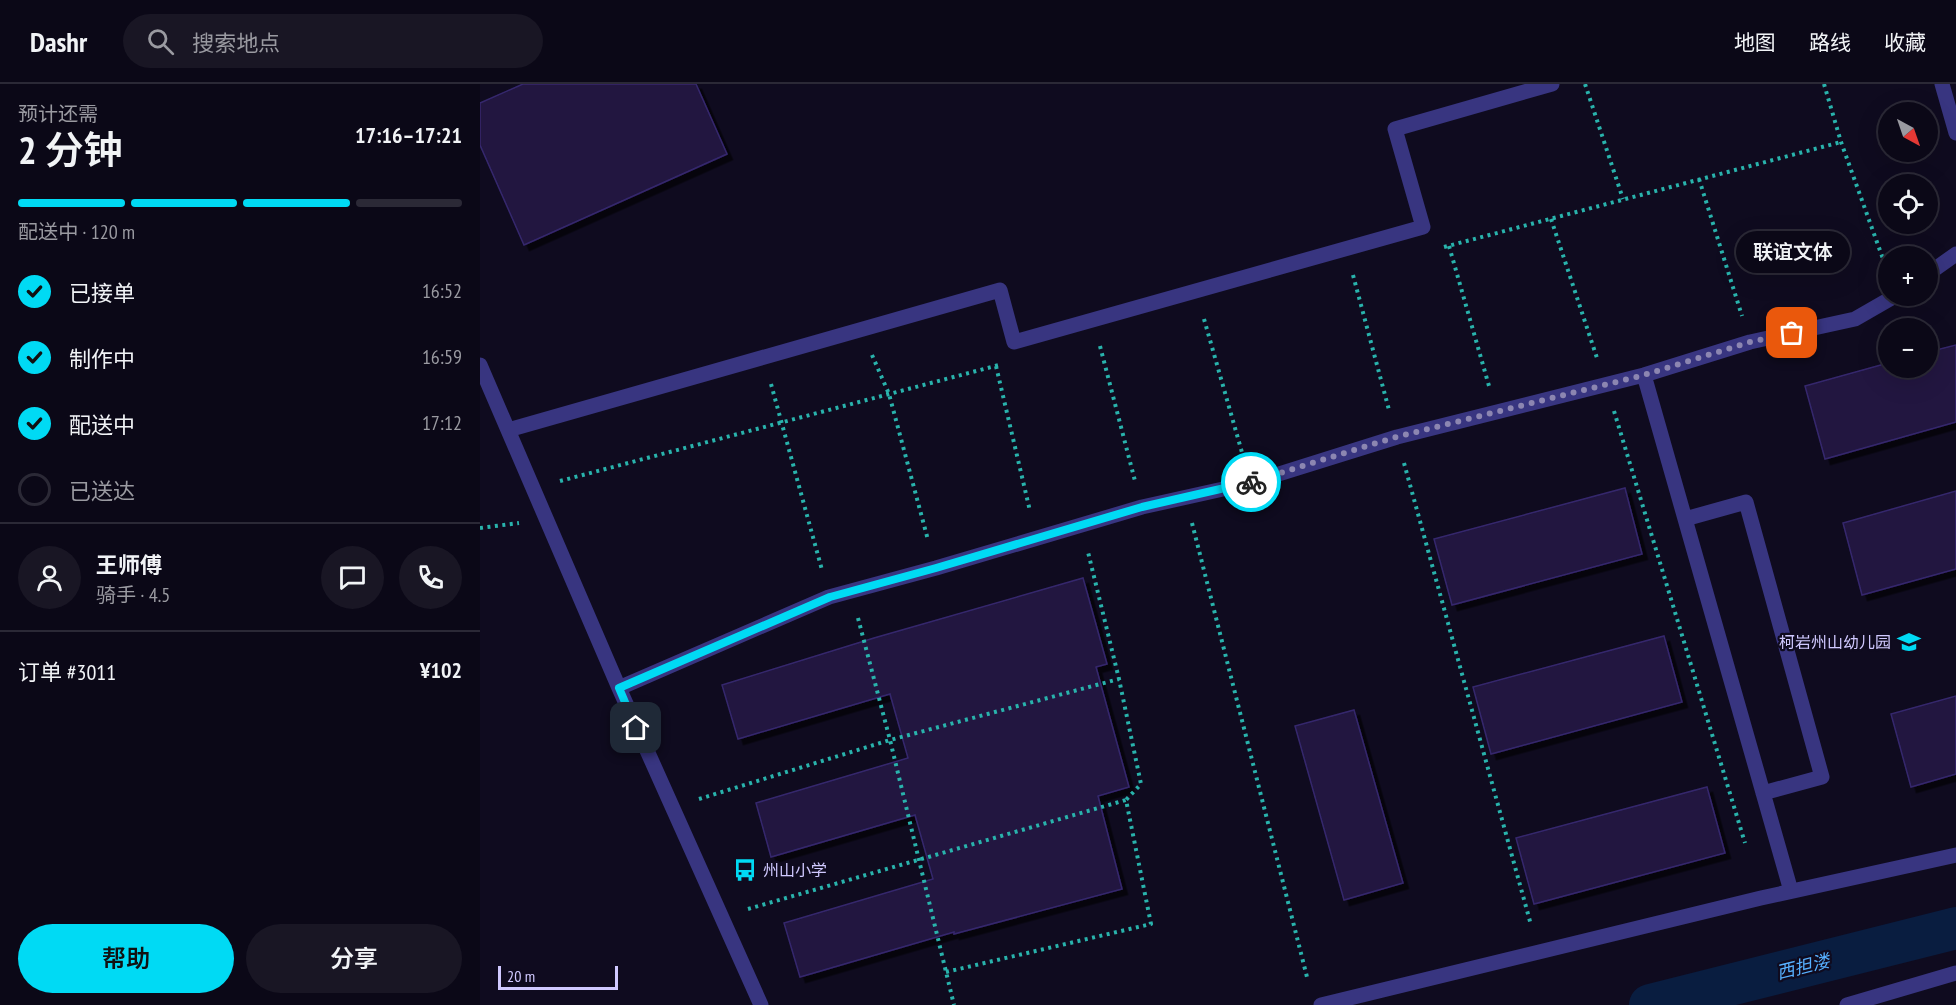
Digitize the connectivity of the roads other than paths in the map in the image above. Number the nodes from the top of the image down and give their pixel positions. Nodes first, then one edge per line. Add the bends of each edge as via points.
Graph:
1 (1552, 84) edge
2 (1942, 84) edge
3 (1956, 133) edge
4 (1956, 254) edge
5 (1938, 267) edge
6 (1878, 306) edge
7 (480, 365) edge
8 (1644, 375) junction
9 (508, 430) junction
10 (1685, 519) junction
11 (619, 688) junction
12 (1763, 793) junction
13 (1956, 855) edge
14 (1791, 891) junction
15 (1956, 973) edge
16 (761, 1005) edge
17 (1322, 1005) edge
18 (1847, 1005) edge

1 - 9 street via 1395,129 1423,227 1014,342 1000,290
2 - 3 street
4 - 5 street
6 - 8 street via 1855,319 1750,342
7 - 9 street
8 - 10 street
8 - 11 street via 1396,437 1250,483 1142,507 830,597
9 - 11 street
10 - 12 street
10 - 12 street via 1746,502 1822,777
11 - 16 street
12 - 14 street
13 - 14 street
14 - 17 street
15 - 18 street

